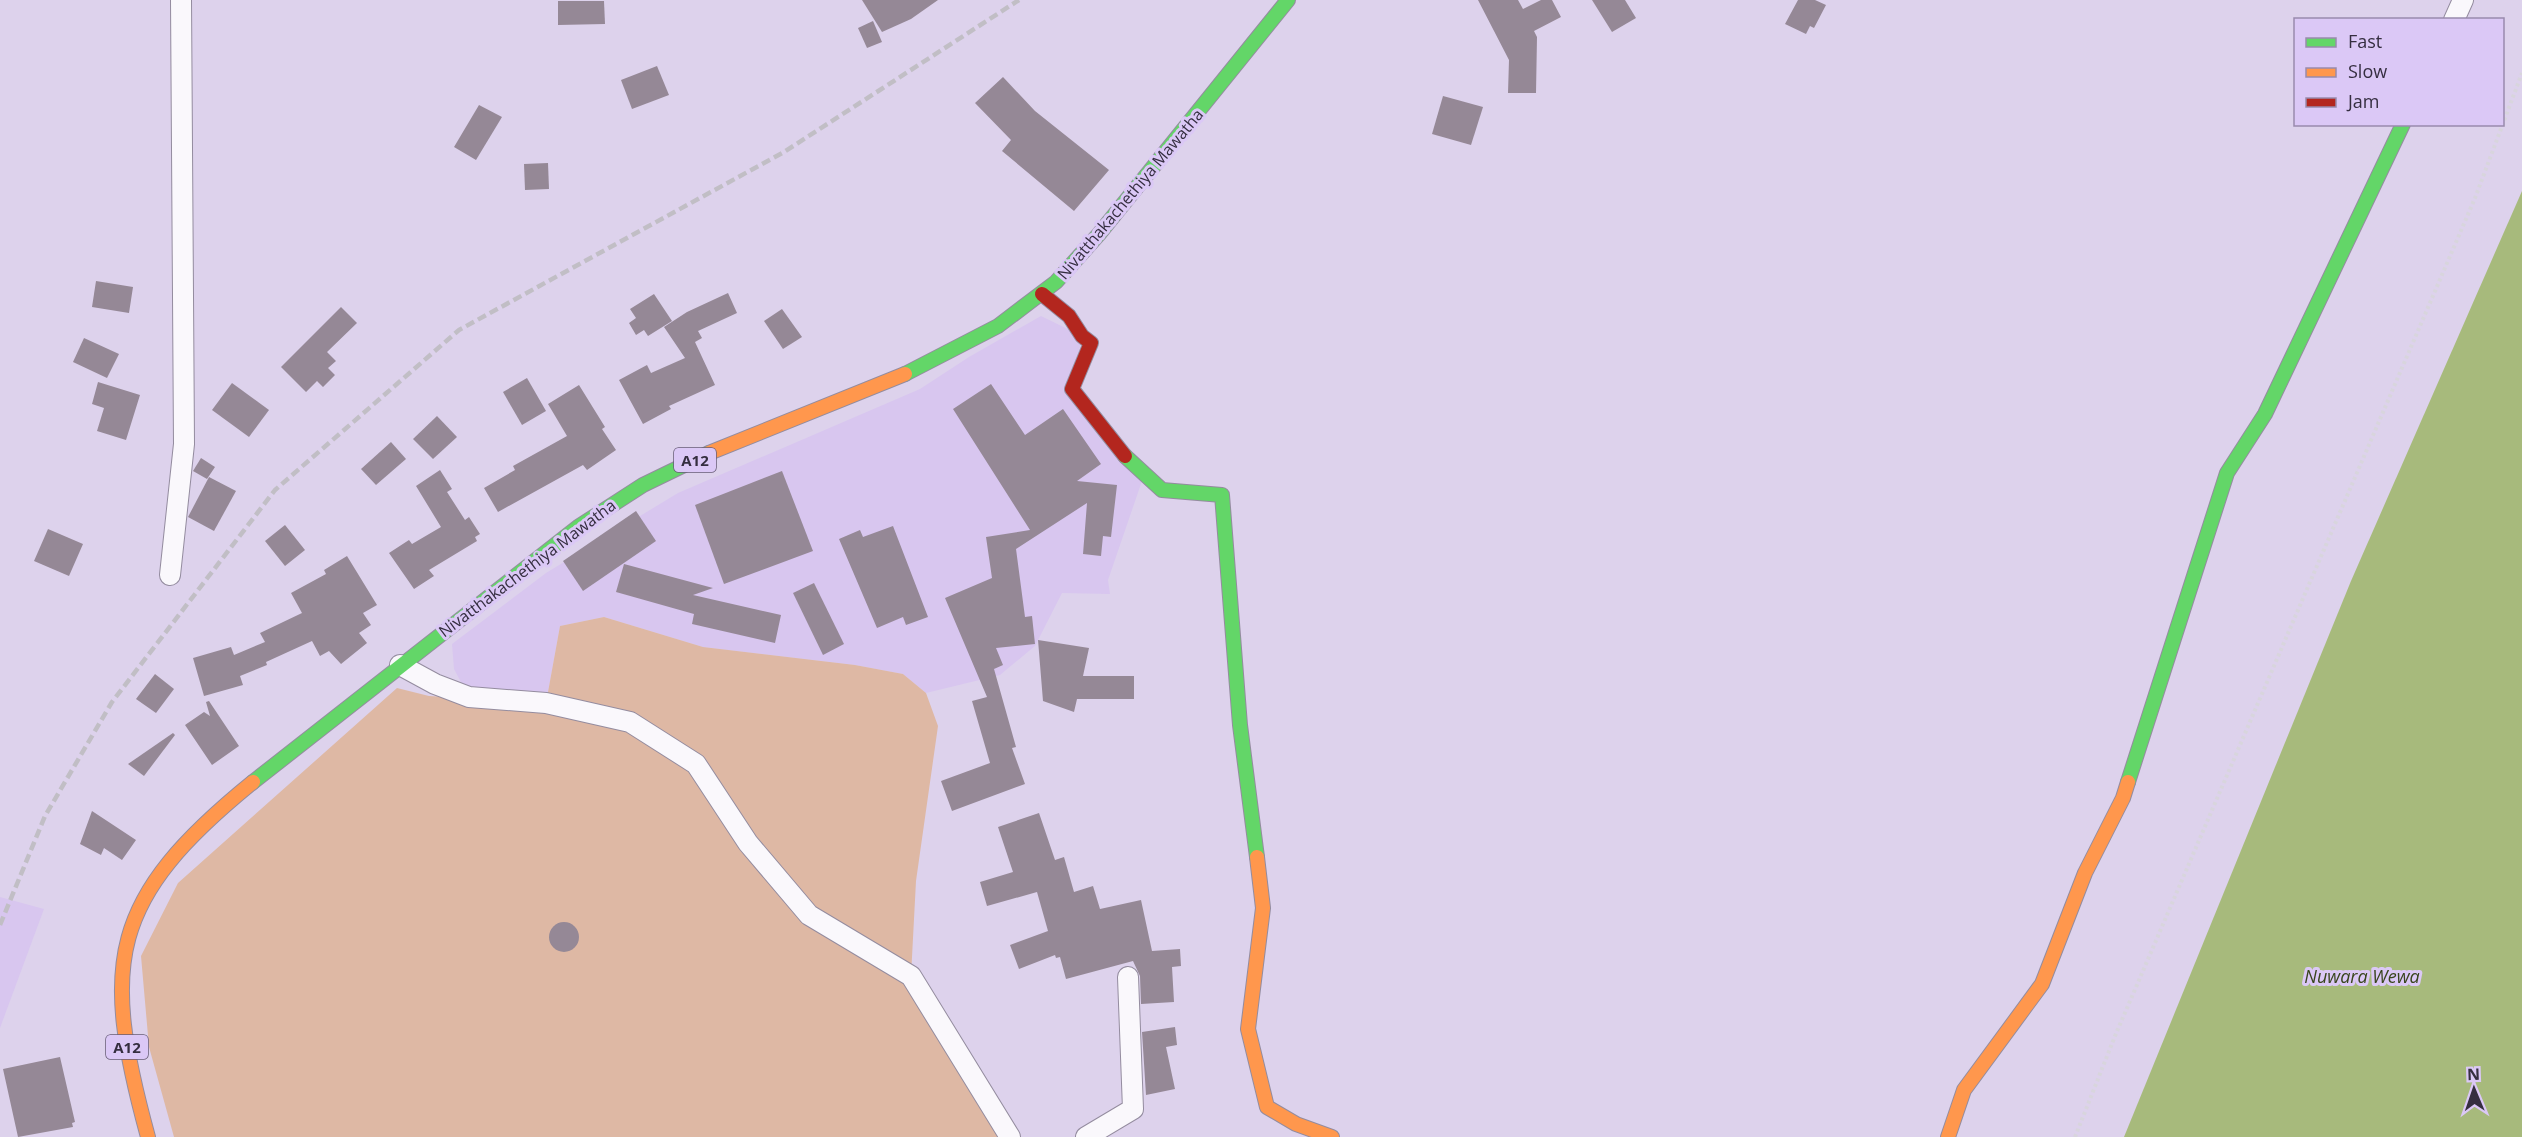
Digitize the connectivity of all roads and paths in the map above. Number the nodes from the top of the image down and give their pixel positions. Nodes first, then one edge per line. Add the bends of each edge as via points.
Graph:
1 (181, 0) edge
2 (1288, 0) edge
3 (2463, 0) edge
4 (2455, 18) edge
5 (2522, 73) edge
6 (2504, 121) edge
7 (2402, 126) edge
8 (2502, 126) edge
9 (1042, 294) junction
10 (170, 575) dead end
11 (400, 665) junction
12 (1128, 976) dead end
13 (148, 1137) edge
14 (1010, 1137) edge
15 (1086, 1137) edge
16 (1332, 1137) edge
17 (1948, 1137) edge
18 (2075, 1137) edge

1 - 10 street via 184,444
2 - 9 main road, Nivatthakachethiya Mawatha / A12 via 1099,234
3 - 4 street
5 - 6 path
7 - 17 main road via 2265,414 2227,473 2123,798 2085,873 2042,984 1964,1090
8 - 18 path via 2475,198 2124,1014
9 - 11 main road, Nivatthakachethiya Mawatha / A12 via 1002,323 933,360 668,472 619,498 568,533
9 - 16 main road via 1069,316 1091,343 1072,389 1081,405 1162,490 1209,490 1222,495 1240,725 1263,908 1248,1029 1267,1107 1296,1124
11 - 13 main road, Nivatthakachethiya Mawatha / A12 via 212,818 173,855 143,898 124,956 120,1006
11 - 14 street via 469,698 546,703 630,722 696,764 748,843 809,915 910,976
12 - 15 street via 1133,1110

